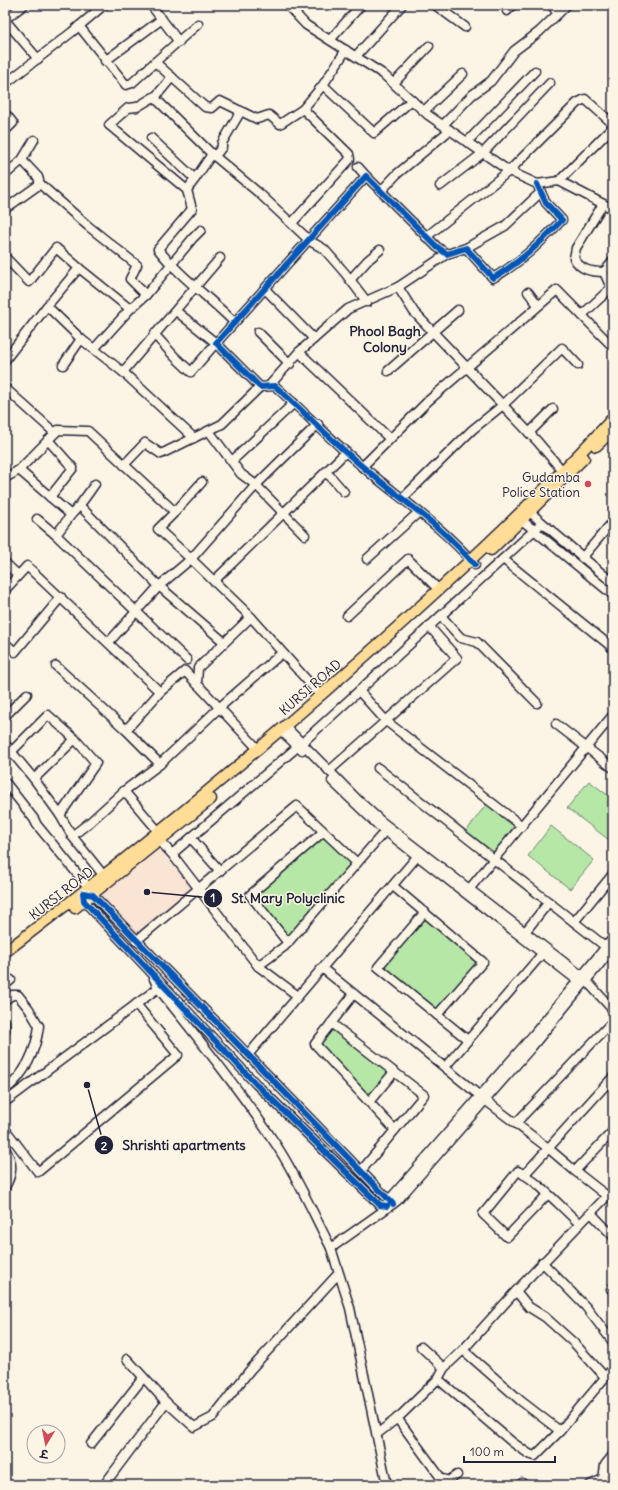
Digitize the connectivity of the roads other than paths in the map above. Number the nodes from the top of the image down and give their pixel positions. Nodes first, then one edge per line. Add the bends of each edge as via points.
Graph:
1 (24, 5) edge
2 (104, 5) edge
3 (151, 5) edge
4 (286, 5) edge
5 (361, 5) edge
6 (402, 5) edge
7 (435, 5) edge
8 (551, 5) edge
9 (567, 5) edge
10 (558, 13) junction
11 (5, 19) edge
12 (162, 19) junction
13 (198, 24) dead end
14 (79, 26) junction
15 (465, 27) dead end
16 (330, 40) junction
17 (179, 42) junction
18 (429, 46) dead end
19 (346, 50) junction
20 (356, 56) junction
21 (38, 59) junction
22 (105, 60) junction
23 (155, 62) junction
24 (535, 71) dead end
25 (463, 74) dead end
26 (172, 77) junction
27 (394, 83) junction
28 (550, 83) dead end
29 (5, 84) edge
30 (323, 85) junction
31 (157, 95) junction
32 (412, 100) junction
33 (303, 109) junction
34 (241, 111) junction
35 (424, 111) junction
36 (5, 113) edge
37 (443, 125) junction
38 (613, 126) edge
39 (5, 130) edge
40 (450, 130) junction
41 (150, 138) dead end
42 (34, 140) dead end
43 (467, 142) junction
44 (483, 153) junction
45 (214, 155) junction
46 (22, 160) junction
47 (358, 167) dead end
48 (509, 171) junction
49 (5, 175) edge
50 (366, 176) junction
51 (195, 179) junction
52 (559, 181) junction
53 (40, 184) junction
54 (537, 184) junction
55 (440, 186) dead end
56 (187, 190) junction
57 (381, 191) junction
58 (540, 192) junction
59 (603, 204) junction
60 (5, 209) edge
61 (613, 209) edge
62 (292, 223) junction
63 (201, 230) dead end
64 (426, 237) junction
65 (310, 240) junction
66 (466, 248) junction
67 (380, 250) dead end
68 (447, 254) junction
69 (5, 258) edge
70 (220, 258) dead end
71 (613, 261) edge
72 (171, 266) junction
73 (79, 268) junction
74 (604, 272) junction
75 (350, 280) junction
76 (398, 287) junction
77 (196, 288) junction
78 (265, 289) junction
79 (528, 292) dead end
80 (146, 295) junction
81 (367, 302) junction
82 (538, 305) junction
83 (47, 306) junction
84 (130, 309) junction
85 (458, 310) dead end
86 (176, 311) junction
87 (582, 315) junction
88 (234, 322) junction
89 (258, 332) dead end
90 (434, 333) junction
91 (154, 334) junction
92 (81, 339) junction
93 (314, 339) junction
94 (216, 344) junction
95 (613, 347) edge
96 (94, 349) junction
97 (300, 352) junction
98 (5, 360) edge
99 (290, 364) junction
100 (63, 365) dead end
101 (578, 365) dead end
102 (468, 369) junction
103 (388, 371) dead end
104 (123, 372) junction
105 (264, 386) junction
106 (5, 388) edge
107 (294, 403) junction
108 (503, 405) junction
109 (553, 410) dead end
110 (613, 418) edge
111 (318, 424) junction
112 (613, 430) edge
113 (209, 431) junction
114 (55, 433) junction
115 (529, 433) junction
116 (194, 438) junction
117 (389, 438) junction
118 (48, 440) junction
119 (346, 452) junction
120 (232, 461) junction
121 (124, 465) junction
122 (362, 467) junction
123 (19, 470) junction
124 (325, 473) junction
125 (565, 473) junction
126 (5, 478) edge
127 (202, 482) dead end
128 (95, 484) dead end
129 (256, 485) junction
130 (344, 492) dead end
131 (50, 497) junction
132 (403, 498) junction
133 (80, 506) junction
134 (527, 510) junction
135 (175, 512) junction
136 (419, 512) junction
137 (283, 514) junction
138 (71, 515) junction
139 (519, 518) junction
140 (37, 520) dead end
141 (541, 524) junction
142 (613, 529) edge
143 (534, 530) junction
144 (56, 535) junction
145 (305, 535) dead end
146 (582, 558) junction
147 (191, 559) junction
148 (367, 559) dead end
149 (503, 559) junction
150 (5, 563) edge
151 (473, 563) junction
152 (18, 575) junction
153 (214, 581) junction
154 (613, 583) edge
155 (159, 586) junction
156 (5, 590) edge
157 (439, 590) junction
158 (613, 595) edge
159 (61, 597) junction
160 (137, 611) junction
161 (347, 616) dead end
162 (441, 616) junction
163 (251, 617) junction
164 (429, 626) junction
165 (109, 642) junction
166 (224, 642) junction
167 (5, 643) edge
168 (613, 648) edge
169 (282, 653) junction
170 (187, 660) dead end
171 (56, 666) dead end
172 (197, 684) junction
173 (359, 691) junction
174 (160, 692) junction
175 (27, 694) dead end
176 (320, 695) junction
177 (538, 703) dead end
178 (220, 707) junction
179 (613, 715) edge
180 (5, 716) edge
181 (386, 721) junction
182 (556, 724) dead end
183 (126, 730) junction
184 (285, 730) junction
185 (75, 739) junction
186 (5, 744) edge
187 (300, 744) junction
188 (586, 748) junction
189 (258, 749) junction
190 (11, 752) junction
191 (160, 764) junction
192 (378, 768) dead end
193 (613, 768) edge
194 (330, 771) junction
195 (34, 779) junction
196 (5, 782) edge
197 (124, 791) junction
198 (60, 815) junction
199 (522, 826) junction
200 (385, 831) junction
201 (323, 832) junction
202 (72, 836) junction
203 (159, 837) junction
204 (191, 838) junction
205 (172, 854) junction
206 (420, 854) junction
207 (494, 860) junction
208 (357, 863) junction
209 (220, 871) junction
210 (613, 874) edge
211 (104, 876) junction
212 (393, 886) junction
213 (198, 889) junction
214 (468, 892) junction
215 (87, 894) junction
216 (549, 902) junction
217 (425, 912) junction
218 (574, 922) junction
219 (525, 932) junction
220 (613, 938) edge
221 (136, 941) junction
222 (288, 942) junction
223 (22, 943) junction
224 (609, 948) edge
225 (5, 952) edge
226 (542, 954) junction
227 (5, 960) edge
228 (258, 966) junction
229 (322, 968) junction
230 (152, 973) junction
231 (582, 980) junction
232 (158, 988) junction
233 (354, 994) junction
234 (298, 996) junction
235 (5, 1000) edge
236 (136, 1004) junction
237 (613, 1010) edge
238 (437, 1015) junction
239 (613, 1021) edge
240 (5, 1022) edge
241 (331, 1023) junction
242 (5, 1031) edge
243 (468, 1040) junction
244 (248, 1055) junction
245 (445, 1067) junction
246 (394, 1072) junction
247 (613, 1076) edge
248 (5, 1090) edge
249 (483, 1098) junction
250 (5, 1102) edge
251 (369, 1102) junction
252 (516, 1124) junction
253 (5, 1129) edge
254 (395, 1130) junction
255 (613, 1131) edge
256 (548, 1148) junction
257 (5, 1149) edge
258 (360, 1171) junction
259 (576, 1171) junction
260 (524, 1175) junction
261 (5, 1187) edge
262 (610, 1193) edge
263 (547, 1195) junction
264 (390, 1203) junction
265 (591, 1213) junction
266 (580, 1224) junction
267 (613, 1236) edge
268 (330, 1248) junction
269 (542, 1262) junction
270 (338, 1274) junction
271 (516, 1291) junction
272 (613, 1342) edge
273 (421, 1347) dead end
274 (463, 1350) junction
275 (127, 1359) dead end
276 (444, 1368) junction
277 (613, 1368) edge
278 (605, 1377) junction
279 (143, 1378) junction
280 (438, 1379) junction
281 (166, 1402) junction
282 (397, 1418) junction
283 (560, 1432) junction
284 (377, 1434) junction
285 (91, 1444) dead end
286 (613, 1455) edge
287 (457, 1475) dead end
288 (602, 1479) junction
289 (104, 1485) edge
290 (387, 1485) edge
291 (590, 1485) edge
292 (610, 1485) edge

1 - 11 street
2 - 14 street
3 - 12 street
4 - 16 street via 306,25
5 - 16 street
6 - 20 street
7 - 15 street
8 - 10 street
9 - 10 street
10 - 37 street via 514,51 491,81 472,95
11 - 21 street
12 - 17 street
12 - 22 street
13 - 17 street
14 - 21 street
14 - 22 street
16 - 19 street
17 - 23 street
18 - 27 street
19 - 20 street
19 - 30 street
20 - 27 street
21 - 29 street
22 - 23 street via 126,85 132,83
23 - 26 street
24 - 43 street
25 - 35 street
26 - 31 street
26 - 34 street via 205,107 212,108 220,101
27 - 32 street
28 - 44 street
30 - 32 street via 374,133
30 - 33 street
31 - 45 street via 156,99
31 - 56 street via 137,107 128,108 109,125
32 - 35 street
33 - 34 street via 280,124 269,115 257,119
33 - 62 street via 349,154 350,159
34 - 45 street via 222,147
35 - 37 street
36 - 39 street via 13,123
37 - 40 street
38 - 48 street via 585,99 577,103
38 - 52 street
40 - 43 street
40 - 57 street via 396,174
41 - 51 street
42 - 46 street
43 - 44 street
44 - 48 street
44 - 55 street
45 - 51 street
45 - 62 street
46 - 49 street
46 - 53 street via 38,177
47 - 50 street
48 - 54 street
48 - 64 street
50 - 57 street
50 - 65 street
51 - 56 street
52 - 54 street
52 - 59 street
53 - 60 street
53 - 80 street via 137,265 130,279
54 - 58 street
56 - 72 street via 192,210 158,249
57 - 64 street
58 - 66 street via 505,226
58 - 66 street via 546,203 562,220 510,269 493,278
59 - 61 street
59 - 74 street via 576,248 574,258 581,267 592,272
62 - 65 street
63 - 72 street
64 - 68 street
65 - 75 street via 324,249
65 - 78 street
66 - 68 street
67 - 75 street
68 - 76 street
69 - 73 street via 29,282 56,248
70 - 77 street
71 - 74 street
72 - 77 street
72 - 80 street
73 - 83 street
73 - 84 street
74 - 87 street via 611,288
75 - 81 street
76 - 81 street
76 - 90 street via 414,312
77 - 86 street
77 - 88 street
78 - 88 street
78 - 93 street
79 - 82 street
80 - 84 street
81 - 93 street via 348,309
82 - 87 street via 557,290
82 - 102 street
83 - 92 street
83 - 98 street
84 - 96 street
85 - 90 street
86 - 91 street
86 - 94 street
87 - 95 street
88 - 94 street
89 - 99 street
90 - 102 street
90 - 103 street
91 - 94 street via 191,372
91 - 104 street
92 - 96 street
92 - 100 street
93 - 97 street
94 - 105 street
96 - 104 street
97 - 99 street
97 - 117 street
99 - 105 street
101 - 108 street via 562,348
102 - 108 street
102 - 117 street via 428,401
104 - 116 street
105 - 107 street via 275,386
105 - 113 street via 222,424
106 - 114 street
107 - 111 street
107 - 120 street
108 - 115 street
108 - 132 street via 472,430
109 - 115 street
110 - 125 main road, KURSI ROAD
111 - 119 street
111 - 129 street
112 - 125 main road, KURSI ROAD
113 - 116 street
113 - 120 street
114 - 118 street
114 - 121 street via 58,430 88,431
115 - 125 street
116 - 121 street via 161,454 145,443
117 - 122 street
118 - 123 street
118 - 131 street via 73,468
119 - 122 street
119 - 124 street
120 - 129 street via 241,474
121 - 135 street
122 - 132 street
123 - 126 street
123 - 131 street
124 - 130 street
124 - 137 street
125 - 134 main road, KURSI ROAD
127 - 135 street
128 - 133 street
129 - 137 street
129 - 147 street
131 - 138 street
132 - 136 street
133 - 138 street
133 - 155 street
134 - 139 main road, KURSI ROAD
134 - 141 street
135 - 147 street via 158,529
136 - 148 street
136 - 151 street
137 - 145 street
137 - 153 street
138 - 144 street
139 - 143 street
139 - 151 main road, KURSI ROAD
140 - 144 street
141 - 143 street
141 - 146 street
142 - 146 street via 609,526
143 - 149 street
143 - 158 street
144 - 160 street
146 - 154 street
147 - 153 street
147 - 155 street
149 - 162 street
149 - 168 street
150 - 152 street
151 - 157 main road, KURSI ROAD
151 - 184 main road, KURSI ROAD
152 - 156 street
152 - 159 street via 27,566
153 - 163 street
155 - 160 street
155 - 166 street
157 - 161 street via 408,559
157 - 176 main road, KURSI ROAD
159 - 165 street
159 - 167 street via 15,652
160 - 165 street
160 - 170 street
162 - 164 street
162 - 177 street via 461,638 477,642
163 - 166 street
163 - 169 street
164 - 173 street
164 - 181 street via 457,658
165 - 174 street
166 - 172 street via 198,668
169 - 176 street
169 - 178 street
171 - 183 street
172 - 174 street via 185,671
172 - 178 street
173 - 181 street
173 - 187 street
174 - 183 street
175 - 180 street
176 - 184 main road, KURSI ROAD
178 - 189 street
178 - 191 street
179 - 188 street
181 - 194 street
181 - 199 street
182 - 188 street
183 - 191 street
184 - 187 street
184 - 189 main road, KURSI ROAD
184 - 203 main road, KURSI ROAD
185 - 190 street via 48,715
185 - 195 street
185 - 198 street via 96,763
186 - 190 street
187 - 194 street
187 - 200 street via 348,799
187 - 204 street
188 - 193 street
188 - 199 street
189 - 203 main road, KURSI ROAD
190 - 195 street
191 - 197 street
192 - 207 street
194 - 206 street via 381,821
195 - 198 street
196 - 215 street
197 - 202 street
197 - 203 street
198 - 202 street
199 - 207 street
200 - 206 street
200 - 208 street
201 - 208 street
201 - 209 street via 297,806
201 - 222 street via 250,894
202 - 211 street
203 - 205 street
203 - 211 main road, KURSI ROAD
203 - 215 main road, KURSI ROAD
204 - 205 street
204 - 209 street
205 - 213 street
206 - 212 street
206 - 214 street
207 - 214 street
207 - 216 street
208 - 222 street
209 - 213 street
210 - 218 street
211 - 215 main road, KURSI ROAD
212 - 217 street
212 - 229 street
213 - 221 street
213 - 228 street
214 - 219 street
214 - 226 street
215 - 221 street
215 - 223 main road, KURSI ROAD
215 - 230 street
216 - 218 street
216 - 219 street
217 - 238 street via 483,962
217 - 238 street via 378,967
218 - 224 street
219 - 231 street
220 - 224 street
221 - 244 street
222 - 228 street
223 - 225 main road, KURSI ROAD
223 - 227 main road, KURSI ROAD
224 - 231 street
226 - 231 street
226 - 243 street
228 - 234 street
229 - 233 street
229 - 234 street
230 - 232 street
230 - 264 street via 256,1084 380,1205
231 - 237 street
231 - 249 street via 531,1048
232 - 236 street
232 - 268 street via 276,1144 306,1196
233 - 241 street
233 - 245 street
234 - 244 street
235 - 248 street via 12,995 18,995 38,1026 26,1068
236 - 250 street
236 - 253 street via 178,1056 38,1172
238 - 243 street
239 - 252 street
240 - 242 street
241 - 246 street
241 - 251 street via 315,1044
243 - 245 street
244 - 258 street
245 - 249 street
246 - 251 street
246 - 254 street via 424,1096
247 - 256 street
249 - 252 street
249 - 264 street
251 - 254 street
252 - 256 street
254 - 258 street
255 - 259 street
256 - 259 street
256 - 260 street
257 - 261 street via 11,1157 11,1170
258 - 264 street
259 - 262 street
260 - 263 street
260 - 263 street via 518,1171 483,1214 507,1237
262 - 265 street
263 - 266 street
264 - 268 street
265 - 266 street
265 - 267 street
266 - 269 street
268 - 270 street
269 - 271 street
269 - 272 street via 586,1307
270 - 281 street via 250,1370 213,1417 194,1427
270 - 284 street via 350,1308
271 - 274 street
271 - 278 street via 530,1307 575,1344
273 - 276 street
274 - 276 street
274 - 283 street
275 - 279 street
276 - 280 street
277 - 278 street
278 - 283 street
279 - 281 street
279 - 285 street
280 - 282 street
280 - 283 street via 529,1454 535,1456
281 - 289 street
282 - 284 street
282 - 287 street via 441,1478 448,1481
284 - 290 street
286 - 288 street via 605,1465
288 - 291 street
288 - 292 street

